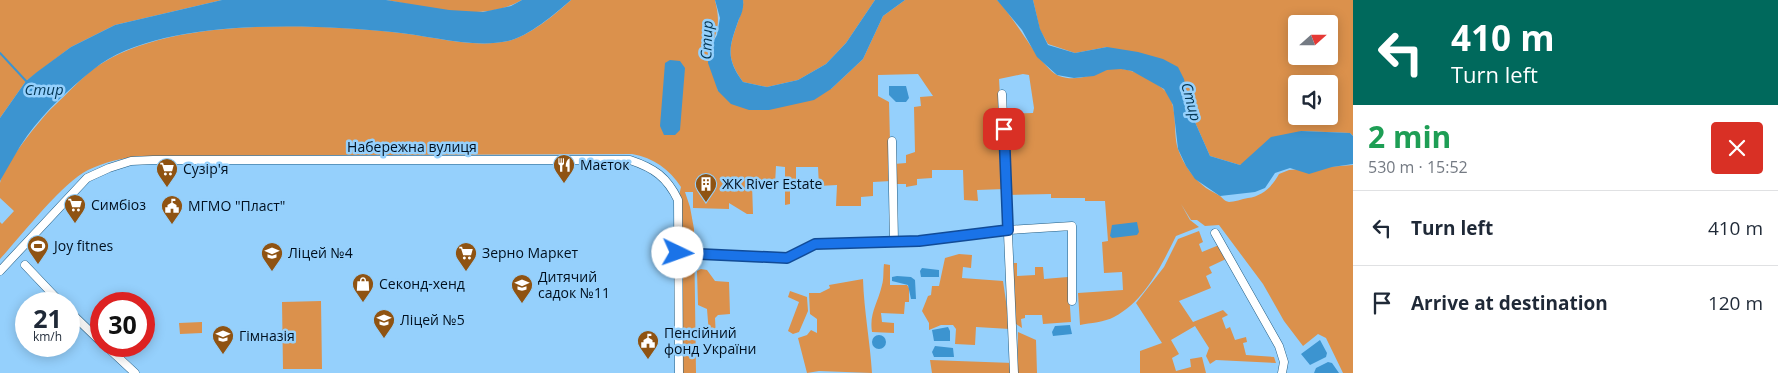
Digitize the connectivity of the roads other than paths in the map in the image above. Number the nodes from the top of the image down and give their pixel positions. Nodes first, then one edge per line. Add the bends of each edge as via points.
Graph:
1 (1002, 94) dead end
2 (892, 140) dead end
3 (1008, 230) junction
4 (1215, 233) dead end
5 (894, 241) junction
6 (678, 253) junction
7 (25, 265) dead end
8 (0, 271) edge
9 (51, 292) edge
10 (1072, 301) dead end
11 (80, 322) edge
12 (90, 331) edge
13 (118, 357) edge
14 (135, 373) edge
15 (679, 373) edge
16 (1014, 373) edge
17 (1282, 373) edge

1 - 3 street
2 - 5 street
3 - 5 street
3 - 10 street via 1072,226
3 - 16 street
4 - 17 street via 1279,346 1284,362
5 - 6 street via 815,244 787,258
6 - 8 street, Набережна вулиця via 678,200 672,187 664,176 630,160 153,160 108,168 87,178
6 - 15 street, Набережна вулиця
7 - 9 street
11 - 12 street
13 - 14 street

